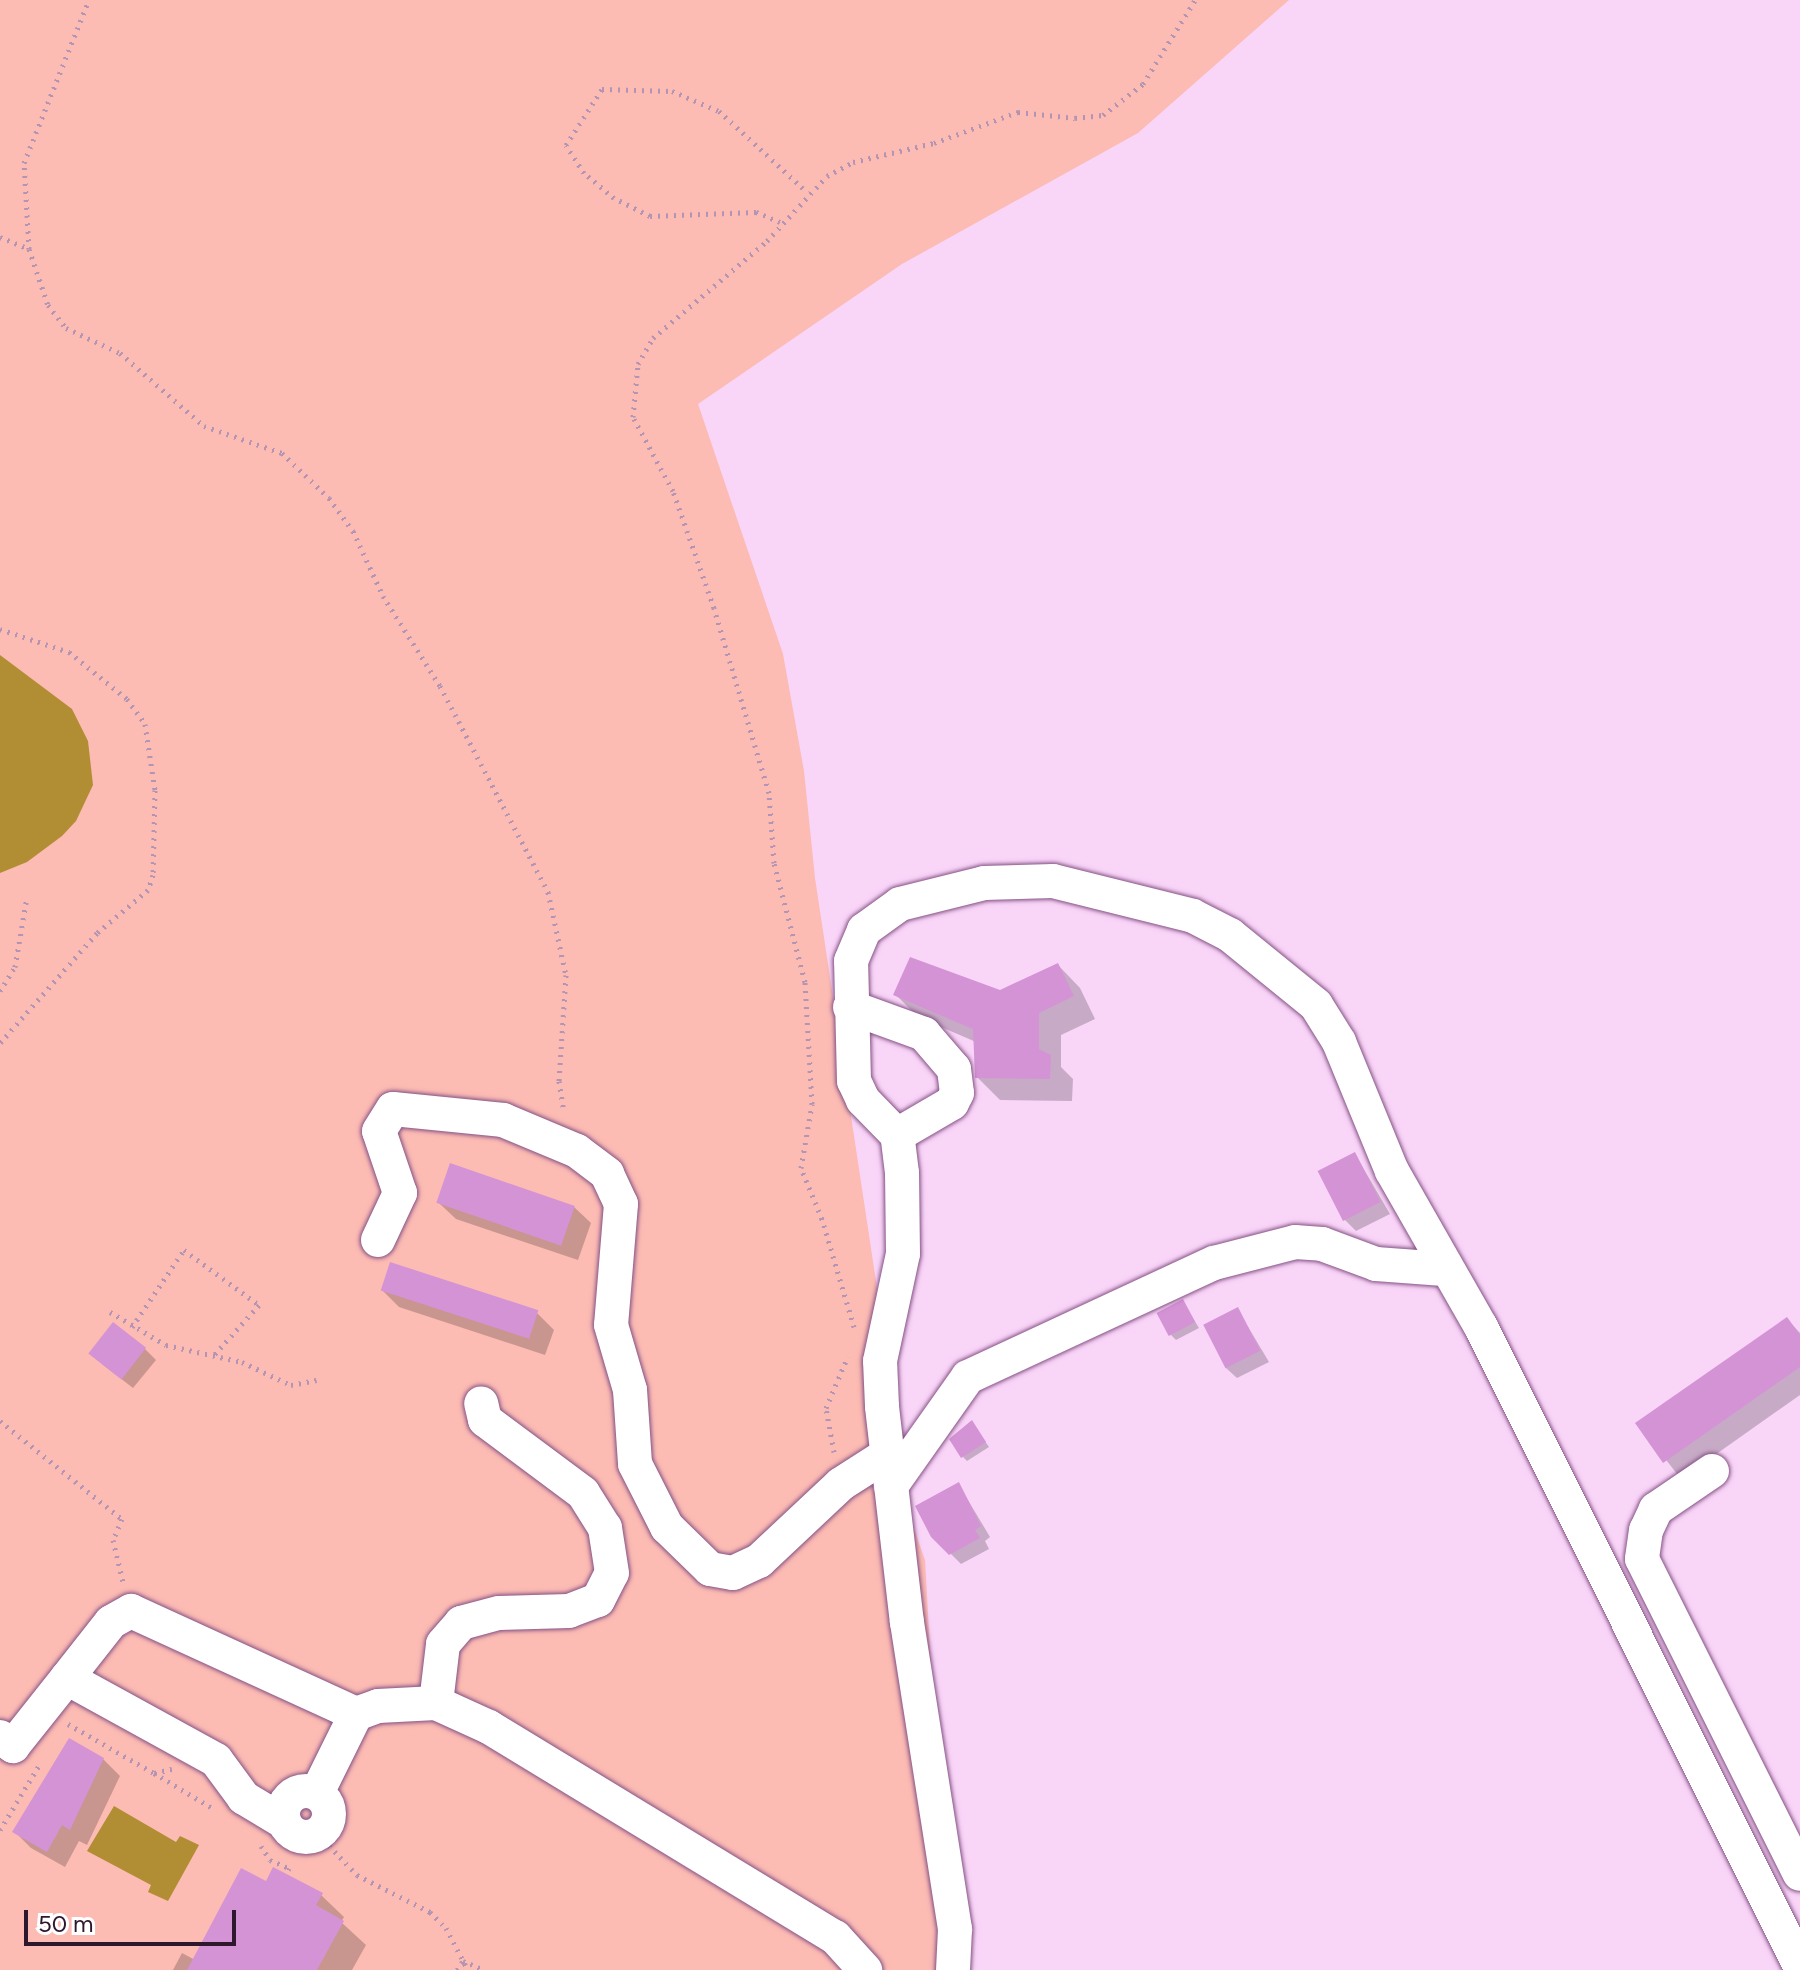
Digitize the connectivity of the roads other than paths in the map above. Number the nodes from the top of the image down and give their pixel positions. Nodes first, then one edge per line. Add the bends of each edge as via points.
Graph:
1 (850, 1007) junction
2 (897, 1135) junction
3 (378, 1240) dead end
4 (1444, 1269) junction
5 (481, 1403) dead end
6 (890, 1470) junction
7 (1712, 1471) dead end
8 (67, 1678) junction
9 (436, 1703) junction
10 (356, 1714) junction
11 (14, 1750) edge
12 (317, 1793) junction
13 (284, 1822) junction
14 (1800, 1874) edge
15 (1800, 1966) edge
16 (865, 1970) edge
17 (953, 1970) edge

1 - 2 street via 854,1081 863,1100
1 - 2 street via 924,1034 954,1069 957,1093 952,1103
1 - 4 street via 851,961 864,930 900,904 940,890 1053,881 1193,916 1230,935 1316,1005 1339,1042 1392,1171
2 - 6 street via 906,1207 903,1254 880,1361
3 - 6 street via 400,1193 379,1131 393,1109 503,1120 575,1151 607,1174 621,1204 611,1325 613,1347 630,1390 635,1464 679,1543 710,1569 733,1573 759,1561 848,1477
4 - 6 street via 1376,1264 1322,1244 1295,1242 1214,1263 968,1377
4 - 15 street via 1481,1327
5 - 9 street via 485,1420 583,1493 605,1528 612,1573 598,1600 569,1611 499,1613 461,1623 443,1644
6 - 17 street via 955,1929
7 - 14 street via 1656,1509 1642,1559
8 - 10 street via 111,1622 131,1611
8 - 11 street
8 - 13 street via 216,1760 244,1798
9 - 10 street via 378,1706
9 - 16 street via 546,1758 647,1819 835,1937
10 - 12 street
12 - 13 street via 304,1790 291,1796 283,1808
12 - 13 street via 327,1803 330,1817 318,1834 298,1837

